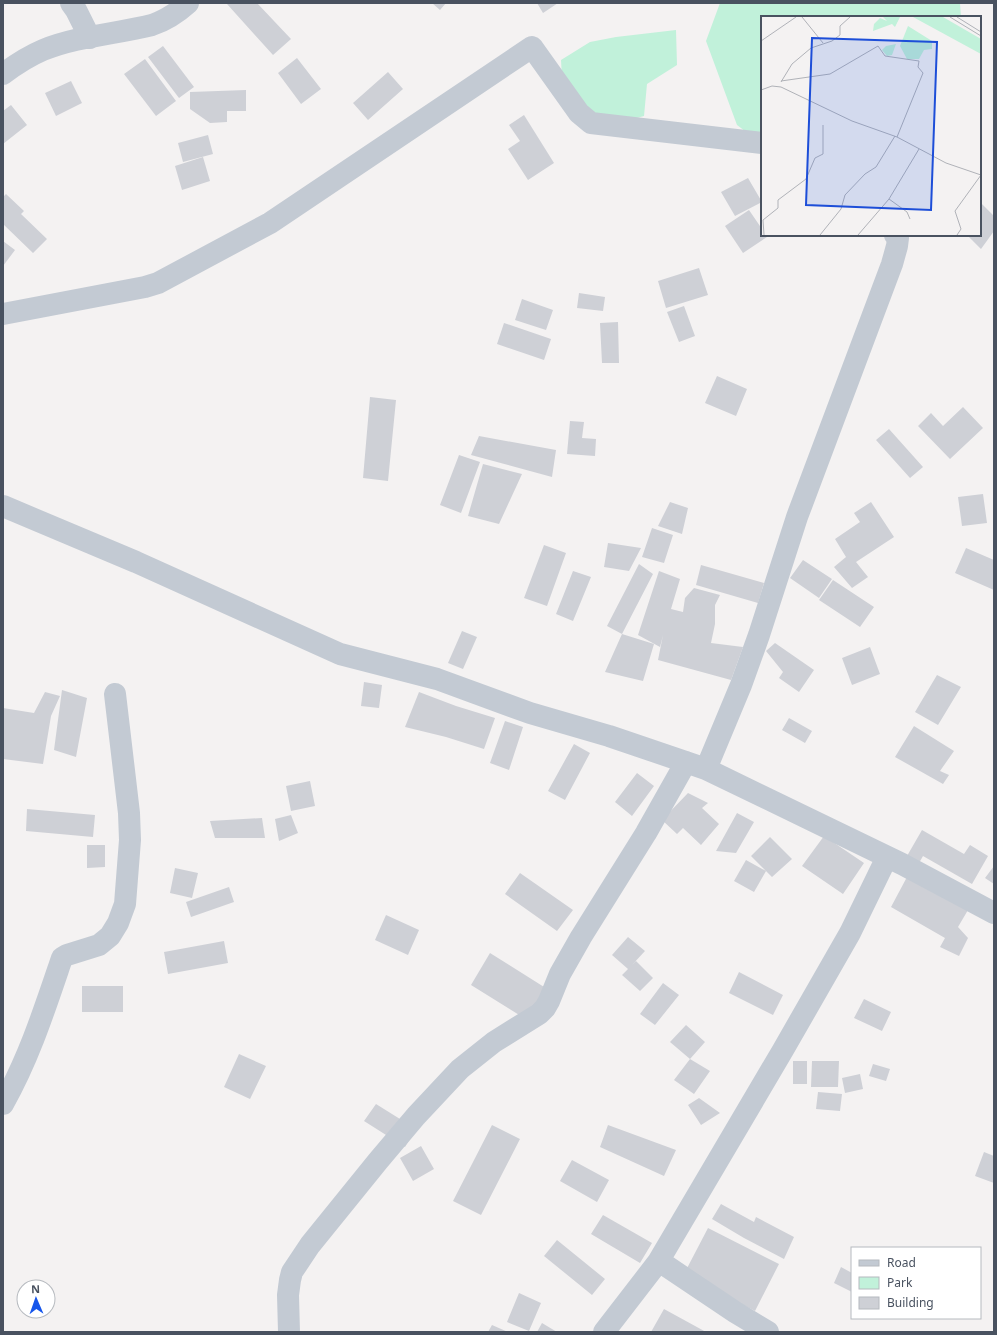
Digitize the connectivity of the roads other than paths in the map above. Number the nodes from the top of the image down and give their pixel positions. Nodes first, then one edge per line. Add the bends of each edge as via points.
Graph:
1 (71, 3) edge
2 (188, 3) edge
3 (90, 38) junction
4 (3, 74) edge
5 (761, 143) edge
6 (896, 236) edge
7 (3, 314) edge
8 (3, 506) edge
9 (115, 694) dead end
10 (696, 766) junction
11 (887, 857) junction
12 (994, 913) edge
13 (3, 1104) edge
14 (658, 1262) junction
15 (288, 1332) edge
16 (604, 1332) edge
17 (768, 1332) edge

1 - 3 street
2 - 3 street via 163,21
3 - 4 street via 42,51
5 - 7 street via 591,123 579,113 532,47 270,223 158,283
6 - 10 street via 897,246 892,264 797,517 759,636 740,685
8 - 10 street via 136,562 340,654 437,679 530,713 609,736
9 - 13 street via 130,827 125,904 110,936 99,945 62,958 37,1030
10 - 11 street
10 - 15 street via 646,833 581,937 545,1008 494,1042 460,1069 378,1160 310,1245 292,1272 288,1295
11 - 12 street
11 - 14 street via 850,933
14 - 16 street
14 - 17 street

